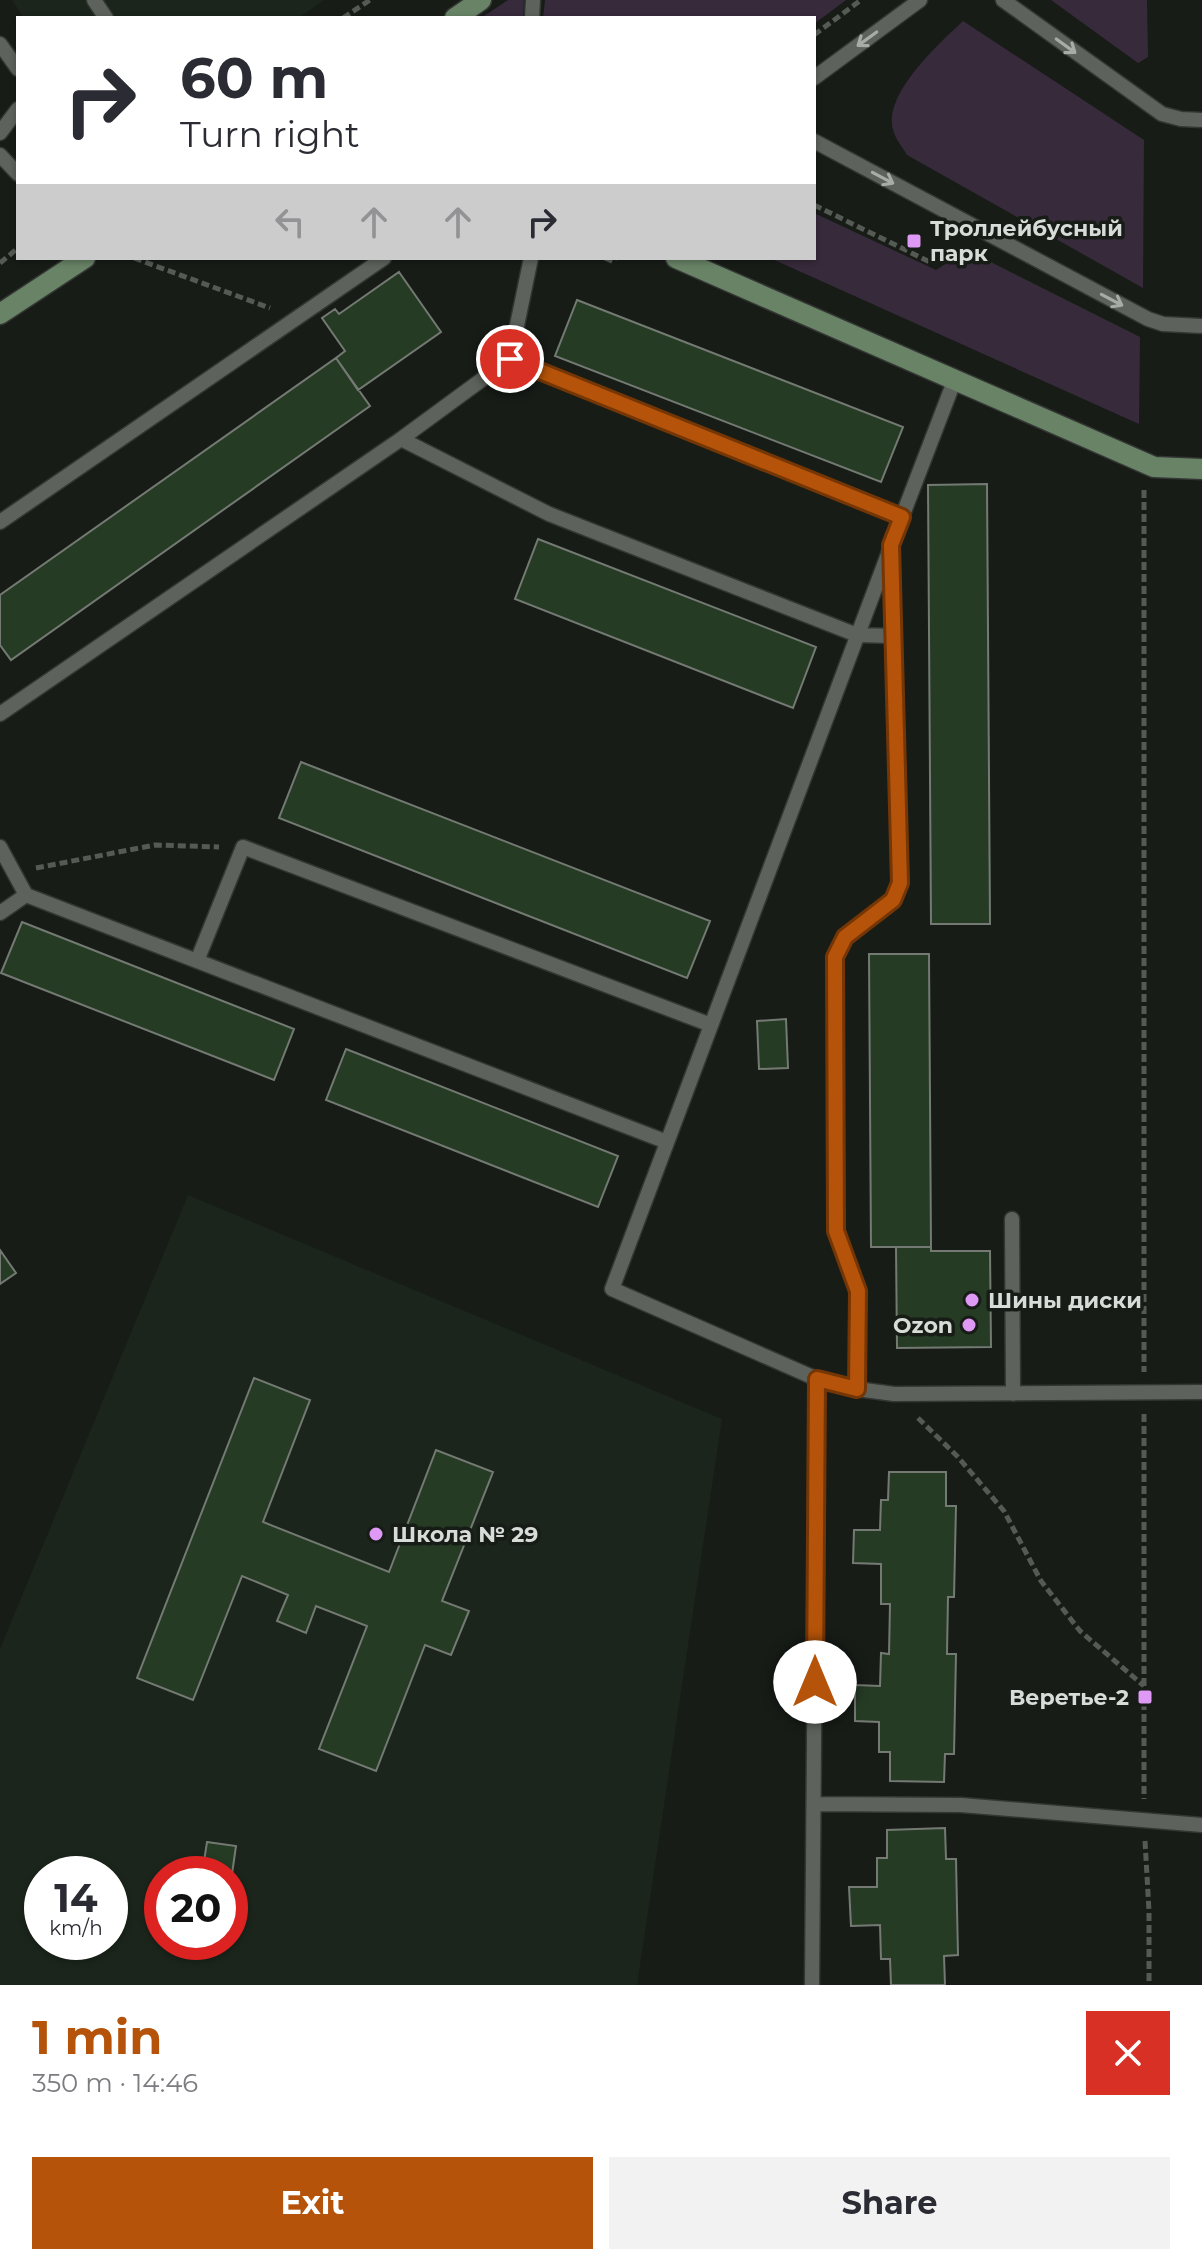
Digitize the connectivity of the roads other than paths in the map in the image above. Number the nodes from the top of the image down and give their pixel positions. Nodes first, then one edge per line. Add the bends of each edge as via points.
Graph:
1 (481, 0) edge
2 (920, 0) edge
3 (1003, 0) edge
4 (458, 16) edge
5 (0, 44) edge
6 (16, 66) edge
7 (816, 77) edge
8 (16, 112) edge
9 (1202, 120) edge
10 (0, 133) edge
11 (816, 142) edge
12 (0, 155) edge
13 (16, 172) edge
14 (79, 260) edge
15 (381, 260) edge
16 (531, 260) edge
17 (681, 260) edge
18 (0, 314) edge
19 (1202, 326) edge
20 (510, 359) junction
21 (955, 379) junction
22 (401, 439) junction
23 (1202, 469) edge
24 (902, 517) junction
25 (0, 522) edge
26 (891, 545) junction
27 (857, 635) junction
28 (894, 636) junction
29 (0, 714) edge
30 (0, 847) edge
31 (26, 895) junction
32 (0, 913) edge
33 (197, 961) junction
34 (711, 1025) junction
35 (667, 1142) junction
36 (1012, 1219) dead end
37 (817, 1379) junction
38 (857, 1389) junction
39 (1202, 1392) edge
40 (1013, 1394) junction
41 (814, 1804) junction
42 (1202, 1825) edge
43 (812, 1985) edge

1 - 4 main road
2 -> 7 lane
3 -> 9 lane via 1162,114
5 - 6 lane
8 - 10 lane
11 -> 19 lane via 1148,319
12 - 13 lane
14 - 18 main road
15 - 25 lane
16 - 20 lane
17 - 21 main road
20 - 22 lane
20 - 24 lane
21 - 23 main road via 1154,467
21 - 24 lane
22 - 27 lane via 549,514
22 - 29 lane
24 - 26 lane
26 - 27 lane
26 - 28 lane
27 - 28 lane
27 - 34 lane
28 - 38 lane via 900,883 893,900 845,937 835,957 836,1231 858,1291
30 - 31 lane
31 - 32 lane
31 - 33 lane
33 - 34 lane via 243,847
33 - 35 lane
34 - 35 lane
35 - 37 lane via 612,1289
36 - 40 lane
37 - 38 lane
37 - 41 lane
38 - 40 lane
39 - 40 lane
41 - 42 lane via 961,1805
41 - 43 lane

